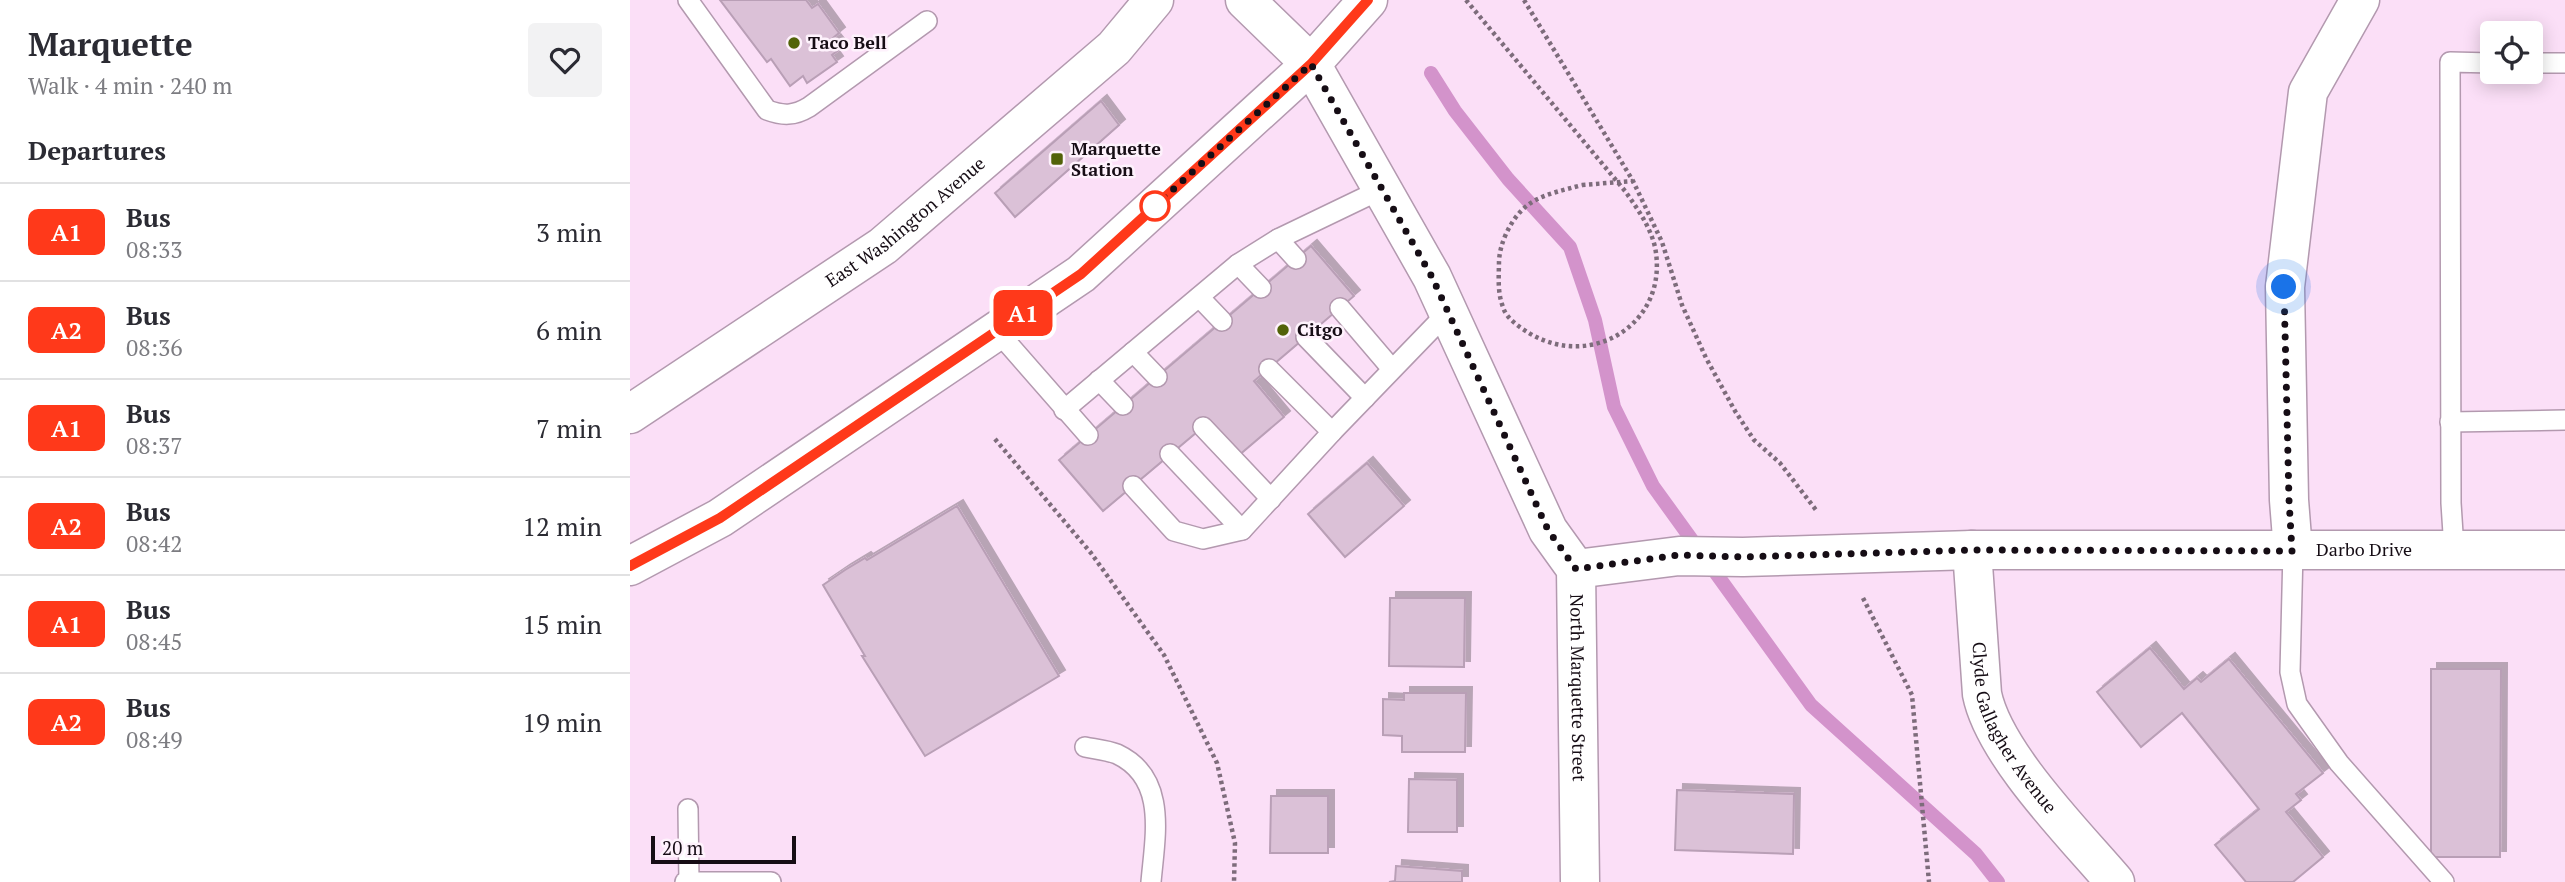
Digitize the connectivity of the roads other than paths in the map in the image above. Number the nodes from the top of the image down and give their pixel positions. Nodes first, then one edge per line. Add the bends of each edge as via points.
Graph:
1 (688, 0) edge
2 (1154, 0) edge
3 (1245, 0) edge
4 (1368, 0) edge
5 (2360, 0) edge
6 (927, 21) dead end
7 (2480, 63) edge
8 (2543, 63) edge
9 (2565, 63) edge
10 (1311, 64) junction
11 (1382, 189) junction
12 (1278, 239) junction
13 (1296, 258) dead end
14 (1238, 264) junction
15 (1261, 288) dead end
16 (1199, 297) junction
17 (1340, 309) dead end
18 (1448, 312) junction
19 (1222, 321) dead end
20 (997, 331) junction
21 (1306, 337) dead end
22 (1133, 352) junction
23 (1269, 369) dead end
24 (1392, 369) junction
25 (1157, 377) dead end
26 (1099, 380) junction
27 (1365, 398) junction
28 (1123, 405) dead end
29 (1064, 410) junction
30 (630, 414) edge
31 (2565, 420) edge
32 (2450, 422) junction
33 (1203, 427) dead end
34 (1332, 432) junction
35 (1088, 435) dead end
36 (1170, 454) dead end
37 (1133, 486) dead end
38 (1271, 499) junction
39 (1242, 530) junction
40 (2454, 549) junction
41 (1972, 550) junction
42 (2565, 550) edge
43 (2292, 551) junction
44 (630, 566) edge
45 (1576, 569) junction
46 (1085, 747) dead end
47 (688, 809) dead end
48 (771, 881) edge
49 (687, 882) edge
50 (1151, 882) edge
51 (1580, 882) edge
52 (2115, 882) edge
53 (2444, 882) edge

1 - 6 lane via 767,110 787,115 809,107
2 - 30 street, East Washington Avenue via 1114,48 883,246
3 - 10 street, North Marquette Street
4 - 10 street
5 - 43 street via 2308,92 2284,287
7 - 32 lane via 2450,62
8 - 9 lane
10 - 11 street, North Marquette Street
10 - 20 street via 1081,274
11 - 12 lane
11 - 18 street, North Marquette Street
12 - 13 lane
12 - 14 lane
14 - 15 lane
14 - 16 lane
16 - 19 lane
16 - 22 lane
17 - 24 lane
18 - 24 lane
18 - 45 street, North Marquette Street via 1548,530
20 - 29 lane
20 - 44 street via 720,518
21 - 27 lane
22 - 25 lane
22 - 26 lane
23 - 34 lane
24 - 27 lane
26 - 28 lane
26 - 29 lane
27 - 34 lane
29 - 35 lane
31 - 32 lane
32 - 40 lane
33 - 38 lane
34 - 38 lane
36 - 39 lane
37 - 39 lane via 1174,531 1203,539
38 - 39 lane
40 - 42 street, Darbo Drive
40 - 43 street, Darbo Drive
41 - 43 street, Darbo Drive
41 - 45 street, Darbo Drive via 1679,555
41 - 52 street, Clyde Gallagher Avenue via 1985,711 2017,764
43 - 53 lane via 2290,672 2297,704 2339,763
45 - 51 street, North Marquette Street
46 - 50 lane via 1115,753 1135,764 1150,785 1157,816
47 - 49 lane
48 - 49 lane

